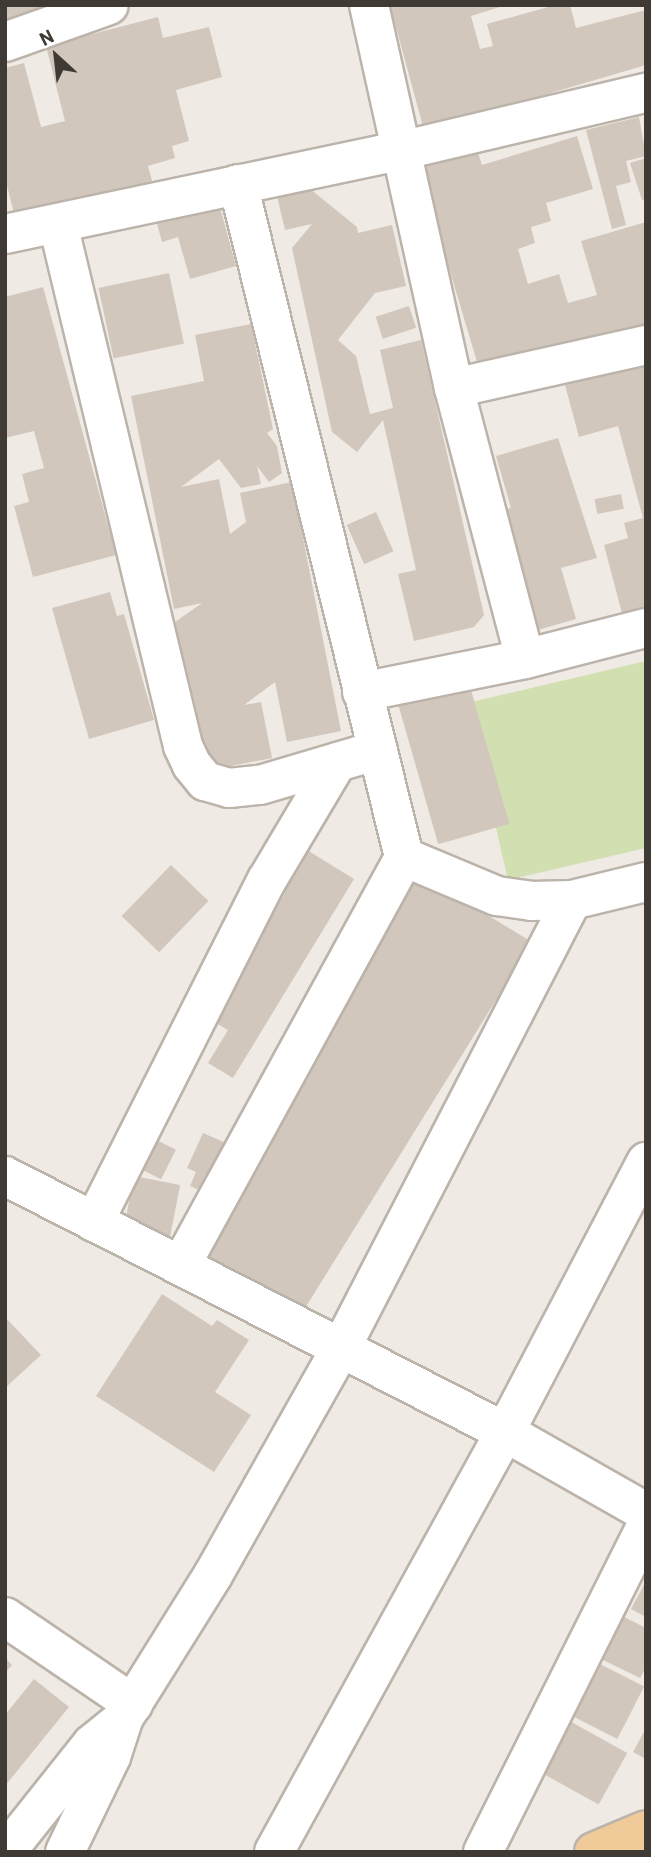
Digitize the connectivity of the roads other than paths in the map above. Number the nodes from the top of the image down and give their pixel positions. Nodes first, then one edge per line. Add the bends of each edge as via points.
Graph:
1 (109, 5) edge
2 (369, 5) edge
3 (5, 42) edge
4 (646, 93) edge
5 (404, 150) junction
6 (238, 184) junction
7 (58, 224) junction
8 (5, 234) edge
9 (646, 345) edge
10 (454, 388) junction
11 (646, 628) edge
12 (525, 659) junction
13 (362, 692) junction
14 (379, 750) junction
15 (337, 762) junction
16 (404, 857) junction
17 (646, 882) edge
18 (572, 900) junction
19 (646, 1162) edge
20 (5, 1176) edge
21 (94, 1222) junction
22 (181, 1265) junction
23 (341, 1348) junction
24 (505, 1432) junction
25 (646, 1512) edge
26 (646, 1526) edge
27 (5, 1617) edge
28 (128, 1712) junction
29 (646, 1830) edge
30 (6, 1852) edge
31 (65, 1852) edge
32 (274, 1852) edge
33 (483, 1852) edge
34 (594, 1852) edge

1 - 3 street
2 - 5 street
4 - 5 street
5 - 6 street
5 - 10 street
6 - 7 street
6 - 13 street
7 - 8 street
7 - 15 street via 183,746 192,765 205,781 229,788 260,785
9 - 10 street
10 - 12 street
11 - 12 street
12 - 13 street
13 - 14 street
14 - 15 street
14 - 16 street
15 - 21 street via 267,880
16 - 18 street via 497,896
16 - 22 street
17 - 18 street
18 - 23 street
19 - 24 street
20 - 21 street
21 - 22 street
22 - 23 street
23 - 24 street
23 - 28 street via 213,1575
24 - 25 street
24 - 32 street
26 - 33 street
27 - 28 street
28 - 30 street via 92,1744
28 - 31 street
29 - 34 main road

